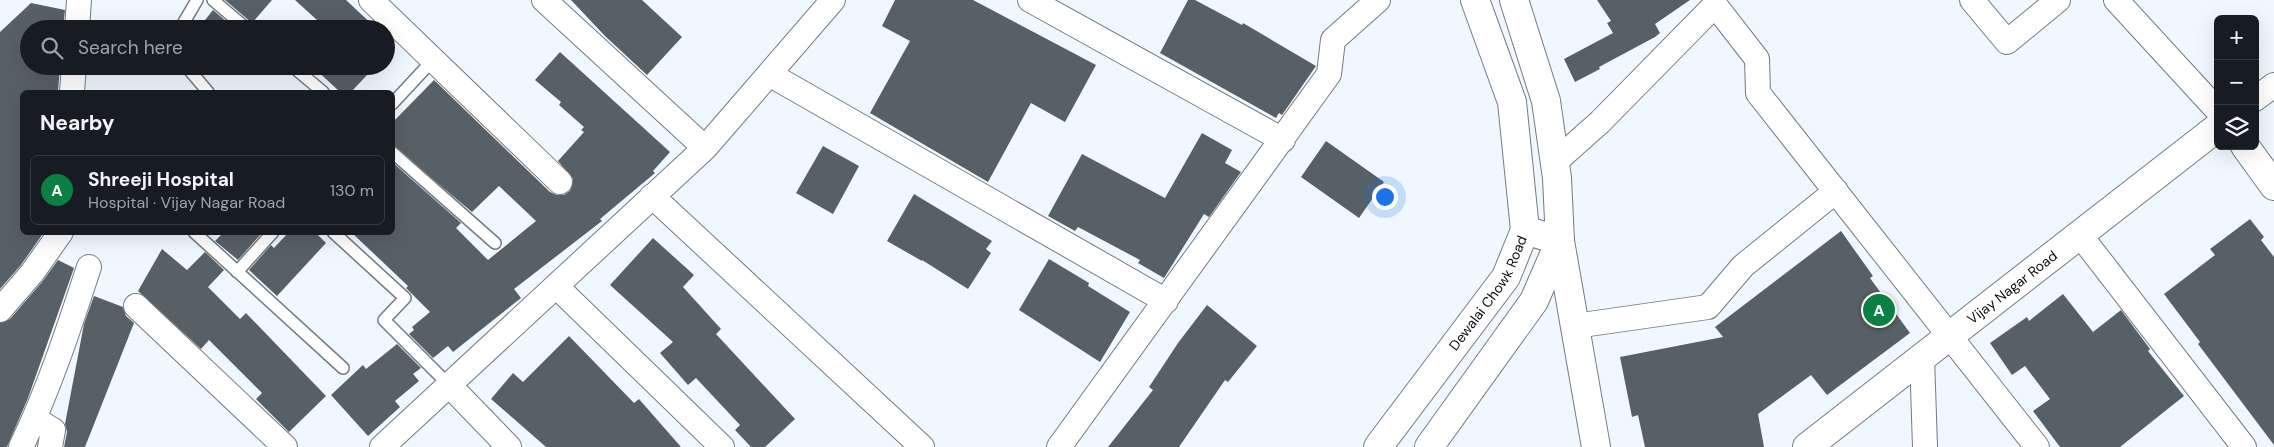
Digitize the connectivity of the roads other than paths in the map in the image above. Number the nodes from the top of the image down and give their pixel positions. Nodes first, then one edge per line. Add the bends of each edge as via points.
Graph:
1 (79, 0) edge
2 (197, 0) edge
3 (213, 0) edge
4 (371, 0) edge
5 (544, 0) edge
6 (833, 0) edge
7 (1030, 0) edge
8 (1378, 0) edge
9 (1474, 0) edge
10 (1514, 0) edge
11 (1972, 0) edge
12 (2058, 0) edge
13 (2116, 0) edge
14 (78, 20) edge
15 (185, 20) edge
16 (236, 20) edge
17 (392, 20) edge
18 (395, 23) edge
19 (433, 60) junction
20 (769, 74) junction
21 (73, 75) edge
22 (194, 75) edge
23 (303, 75) edge
24 (2274, 85) edge
25 (72, 90) edge
26 (206, 90) edge
27 (321, 90) edge
28 (2259, 96) edge
29 (395, 101) edge
30 (2214, 107) edge
31 (2214, 130) edge
32 (1284, 140) junction
33 (705, 148) junction
34 (2248, 150) edge
35 (395, 155) edge
36 (1555, 162) junction
37 (560, 182) dead end
38 (2274, 186) edge
39 (1836, 191) junction
40 (652, 196) junction
41 (1525, 230) junction
42 (58, 235) edge
43 (197, 235) edge
44 (270, 235) edge
45 (336, 235) edge
46 (2080, 235) junction
47 (1560, 241) junction
48 (495, 243) dead end
49 (89, 267) dead end
50 (236, 272) junction
51 (556, 286) junction
52 (1166, 301) junction
53 (136, 306) dead end
54 (0, 310) edge
55 (1575, 326) junction
56 (1951, 335) junction
57 (1922, 357) junction
58 (343, 368) dead end
59 (449, 385) junction
60 (35, 419) junction
61 (21, 447) edge
62 (50, 447) edge
63 (285, 447) edge
64 (382, 447) edge
65 (508, 447) edge
66 (722, 447) edge
67 (922, 447) edge
68 (1059, 447) edge
69 (1378, 447) edge
70 (1429, 447) edge
71 (1596, 447) edge
72 (1807, 447) edge
73 (1925, 447) edge
74 (2037, 447) edge
75 (2244, 447) edge

1 - 14 street
2 - 15 lane
3 - 16 lane
4 - 17 street
5 - 33 street
6 - 20 street
7 - 32 street
8 - 32 street via 1332,40 1329,74
9 - 41 main road, Dewalai Chowk Road via 1512,102
10 - 36 main road via 1546,101
11 - 12 street via 2007,42
13 - 30 street
18 - 19 street
19 - 29 lane
19 - 37 street
20 - 33 street
20 - 52 street
21 - 25 street
22 - 26 lane
23 - 27 lane
24 - 28 street
31 - 46 main road, Vijay Nagar Road
32 - 52 street
33 - 40 street
34 - 38 main road
35 - 48 lane
36 - 39 street via 1600,122 1715,5 1757,59 1758,93
36 - 47 main road
39 - 55 street via 1743,266 1708,306
39 - 56 street
40 - 51 street
40 - 67 street
41 - 47 main road
41 - 69 main road, Dewalai Chowk Road via 1506,277
42 - 54 street via 32,273
43 - 50 lane
44 - 50 lane
45 - 59 lane via 405,298 384,320
46 - 56 main road, Vijay Nagar Road
46 - 75 street
47 - 55 main road
47 - 70 main road via 1534,301
49 - 60 street
50 - 58 lane
51 - 59 street
51 - 66 street
52 - 68 street
53 - 63 street
55 - 71 main road
56 - 57 main road, Vijay Nagar Road
56 - 74 street
57 - 72 main road, Vijay Nagar Road
57 - 73 street
59 - 64 street
59 - 65 street
60 - 61 street
60 - 62 street via 53,430

